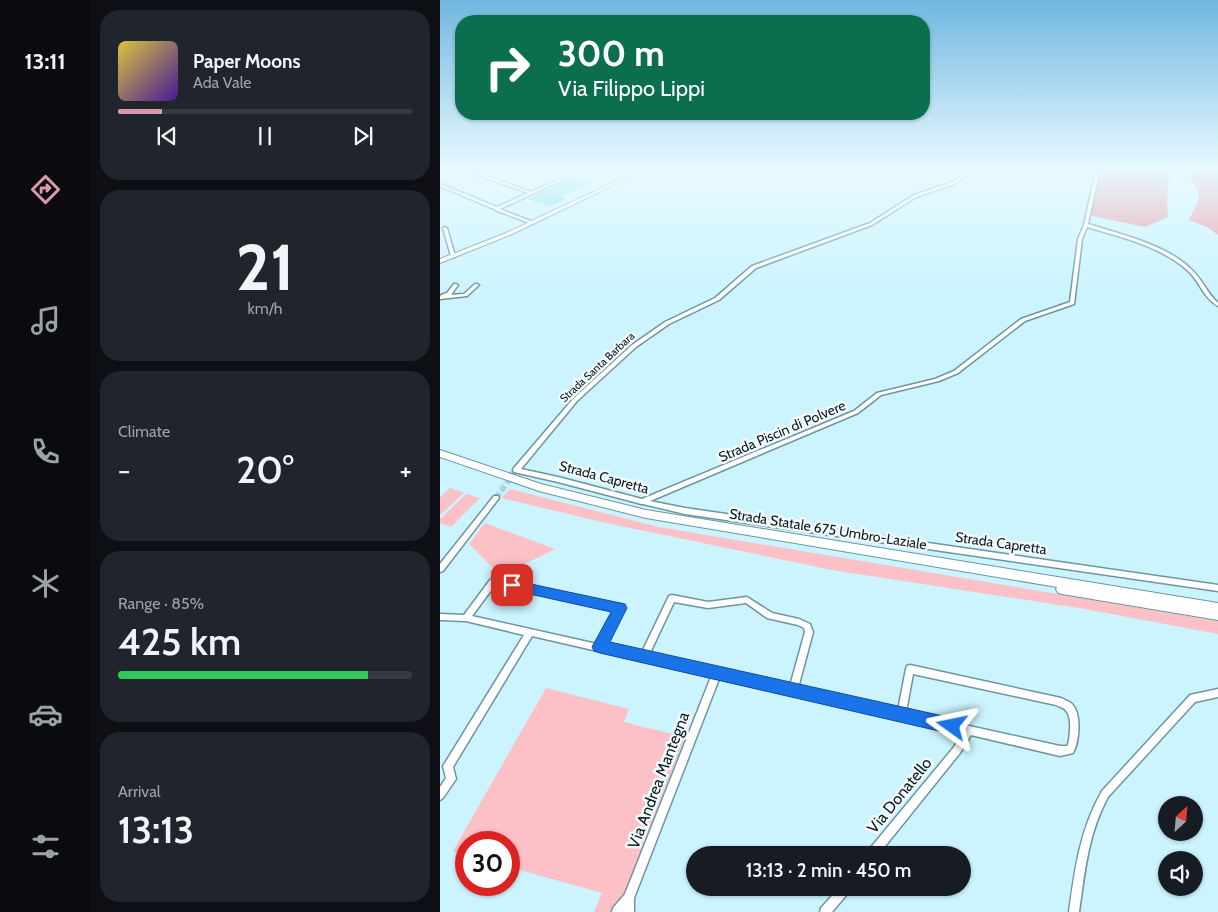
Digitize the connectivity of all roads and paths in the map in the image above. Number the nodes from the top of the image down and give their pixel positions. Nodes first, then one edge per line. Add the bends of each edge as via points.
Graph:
1 (503, 212) edge
2 (556, 212) edge
3 (891, 212) edge
4 (1089, 212) edge
5 (532, 223) junction
6 (1086, 225) junction
7 (445, 228) dead end
8 (453, 256) junction
9 (440, 261) edge
10 (456, 285) dead end
11 (477, 285) dead end
12 (440, 298) edge
13 (1218, 305) edge
14 (440, 453) edge
15 (440, 460) edge
16 (516, 470) joint
17 (496, 498) tunnel mouth
18 (640, 502) junction
19 (440, 568) edge
20 (1218, 588) edge
21 (1218, 608) edge
22 (1218, 615) edge
23 (440, 617) edge
24 (466, 618) junction
25 (530, 632) junction
26 (600, 647) junction
27 (644, 657) junction
28 (717, 673) junction
29 (793, 690) junction
30 (1218, 694) edge
31 (902, 716) junction
32 (969, 730) junction
33 (440, 795) edge
34 (879, 846) edge
35 (838, 896) edge
36 (629, 898) junction
37 (617, 912) edge
38 (629, 912) edge
39 (825, 912) edge
40 (1074, 912) edge

1 - 5 street
2 - 5 main road
3 - 16 street, Strada Santa Barbara via 871,224 754,267 717,299 667,323 634,346 575,400
4 - 6 street, Strada Piscin di Polvere
5 - 8 main road
6 - 13 street via 1148,246 1182,265
6 - 18 street, Strada Piscin di Polvere via 1080,239 1072,303 1023,320 956,372 879,394 856,412
7 - 8 street
8 - 9 main road
10 - 12 street via 449,294
11 - 12 street via 465,295
14 - 21 highway, Strada Statale 675 Umbro-Laziale via 539,487 646,514
15 - 22 highway, Strada Statale 675 Umbro-Laziale via 533,492 679,526
16 - 18 street, Strada Capretta
17 - 19 street
18 - 20 street, Strada Capretta
23 - 24 street
24 - 25 street
24 - 26 street via 493,582 620,608
25 - 26 street
25 - 33 street via 448,766 451,779
26 - 27 street
27 - 28 street
27 - 29 street via 672,598 708,605 747,600 770,616 806,626 809,632
28 - 29 street
28 - 36 street, Via Andrea Mantegna
29 - 31 street
30 - 40 street via 1193,698 1105,794 1086,836
31 - 32 street
31 - 32 street via 910,670 1058,701 1068,706 1072,714 1074,745 1070,750 1060,751
32 - 34 street, Via Donatello via 957,750
35 - 39 street
36 - 37 street, Via Andrea Mantegna
36 - 38 street, Via Andrea Mantegna

